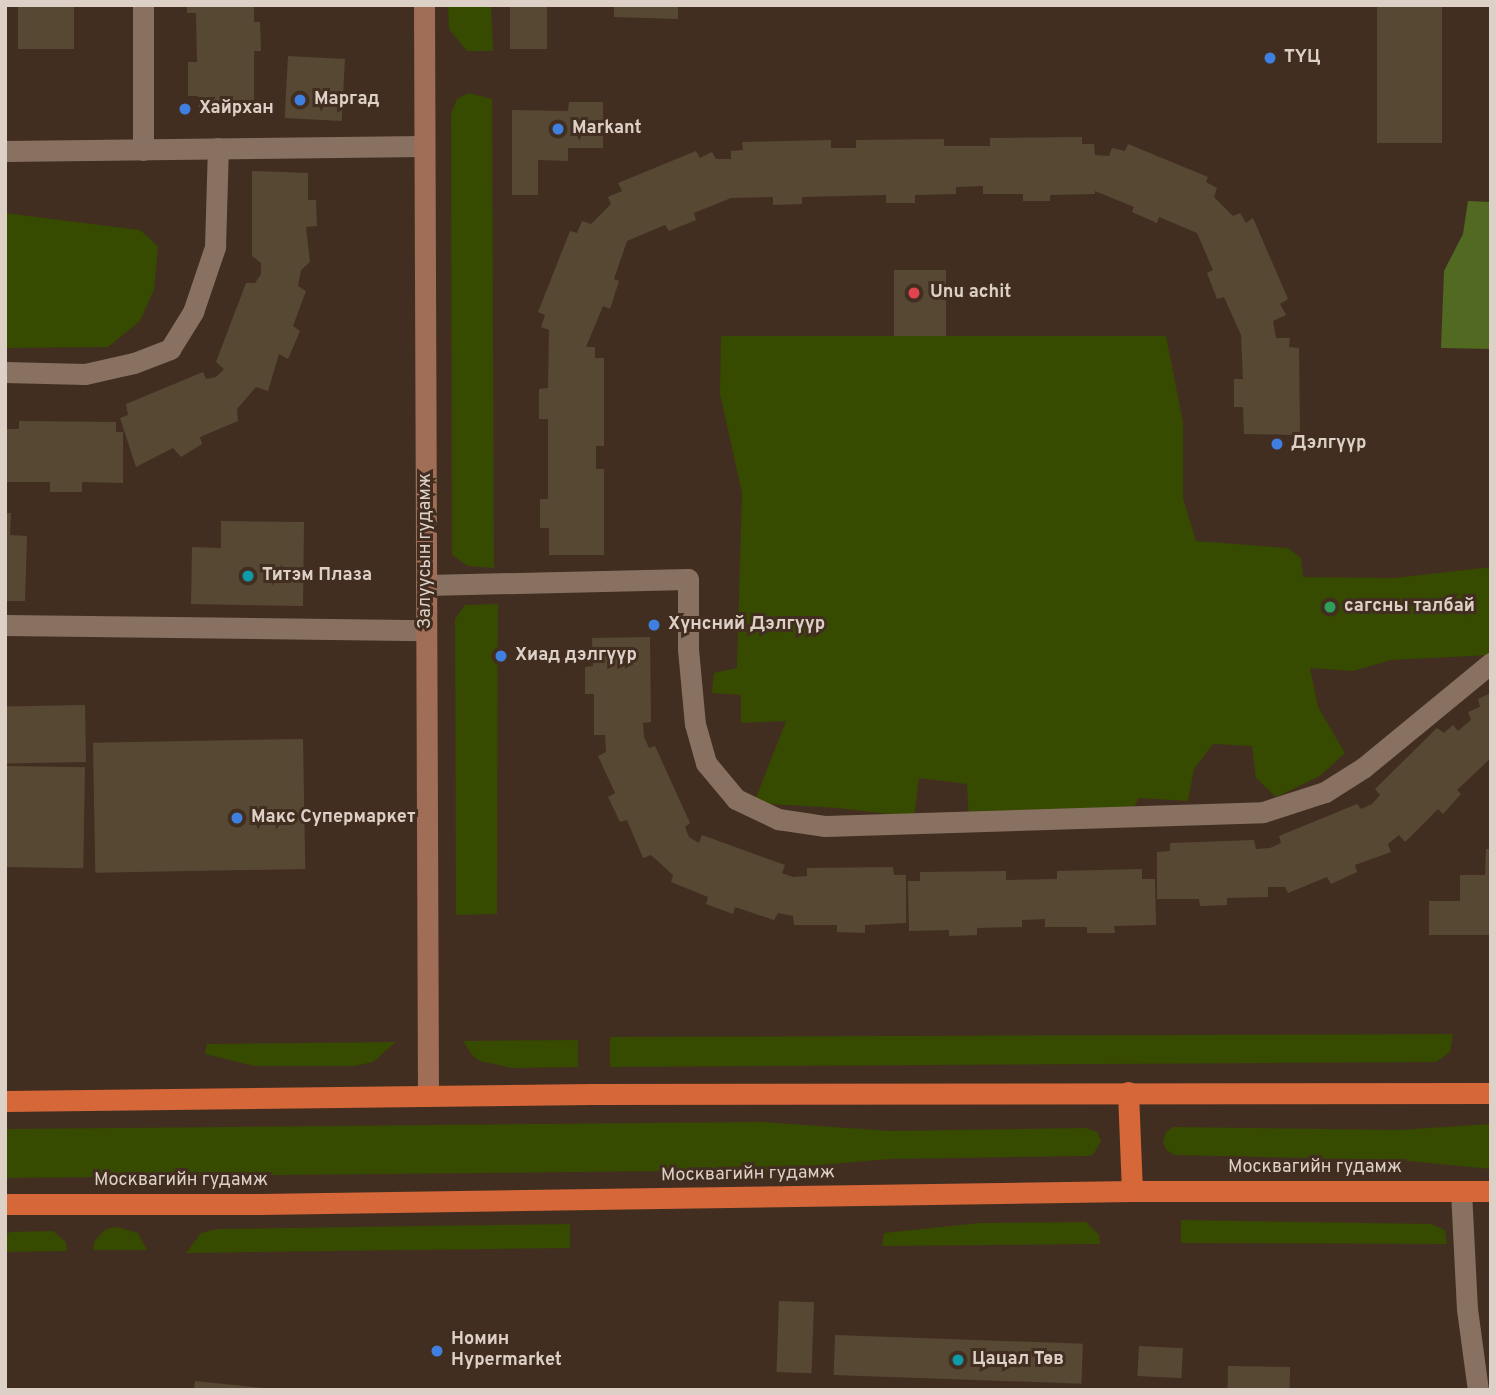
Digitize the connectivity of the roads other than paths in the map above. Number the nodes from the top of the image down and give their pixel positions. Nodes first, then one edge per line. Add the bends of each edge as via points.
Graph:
1 (143, 5) edge
2 (424, 5) edge
3 (424, 146) junction
4 (218, 148) junction
5 (143, 150) junction
6 (5, 151) edge
7 (5, 372) edge
8 (426, 585) junction
9 (5, 625) edge
10 (426, 630) junction
11 (1491, 663) edge
12 (1128, 1092) junction
13 (1491, 1093) edge
14 (428, 1096) junction
15 (5, 1101) edge
16 (1132, 1191) junction
17 (1461, 1191) junction
18 (1491, 1191) edge
19 (5, 1204) edge
20 (1478, 1390) edge

1 - 5 street
2 - 3 street, Залуусын гудамж
3 - 4 street
3 - 8 street, Залуусын гудамж
4 - 5 street
4 - 7 street via 215,247 193,312 170,349 85,374
5 - 6 street
8 - 10 street, Залуусын гудамж
8 - 11 street via 688,579 695,724 706,763 736,799 778,819 825,826 1263,812 1325,792 1363,768
9 - 10 street
10 - 14 street, Залуусын гудамж
12 - 13 highway
12 - 14 highway
12 - 16 highway
14 - 15 highway
16 - 17 highway, Москвагийн гудамж
16 - 19 highway, Москвагийн гудамж
17 - 18 highway, Москвагийн гудамж
17 - 20 street via 1467,1309

